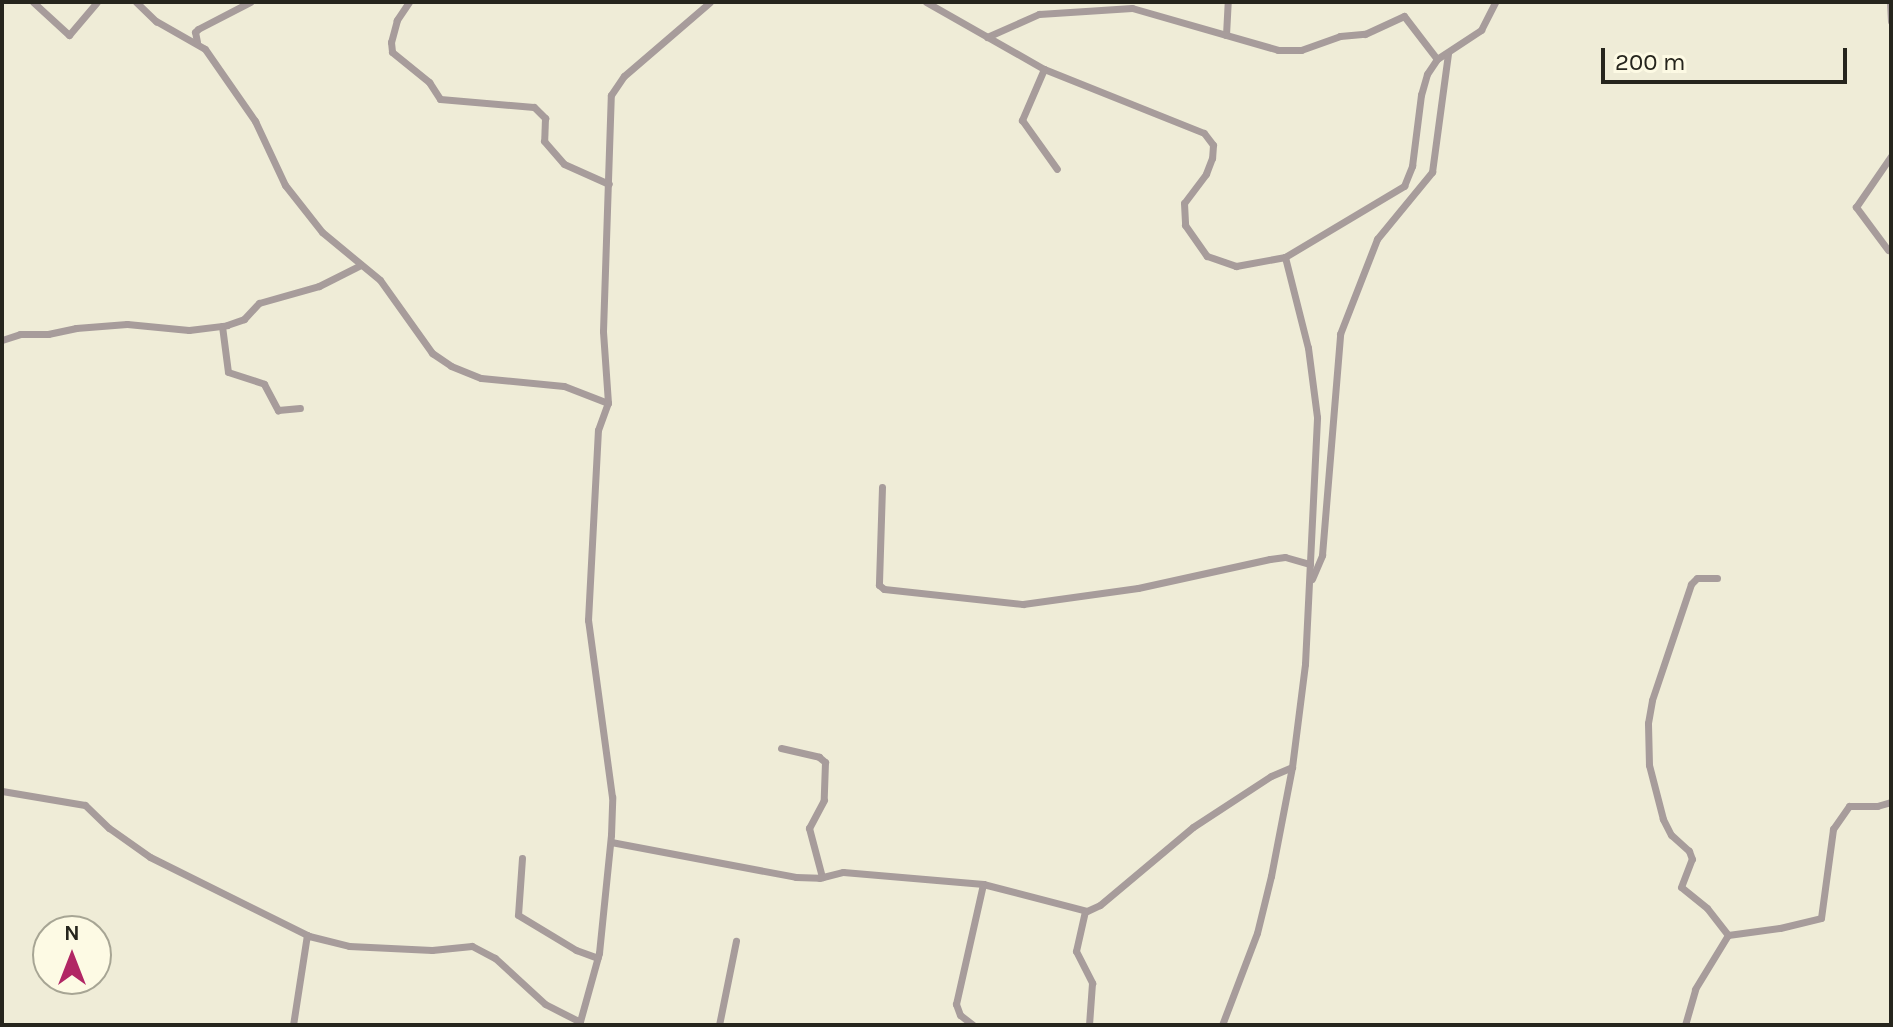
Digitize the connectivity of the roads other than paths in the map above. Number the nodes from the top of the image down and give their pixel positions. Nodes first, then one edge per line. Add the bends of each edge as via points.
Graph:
1 (33, 2) edge
2 (97, 2) edge
3 (136, 2) edge
4 (250, 2) edge
5 (409, 2) edge
6 (710, 2) edge
7 (926, 2) edge
8 (1228, 2) edge
9 (1495, 2) edge
10 (1890, 2) edge
11 (1891, 21) edge
12 (1226, 35) junction
13 (987, 37) junction
14 (197, 42) junction
15 (1448, 53) junction
16 (1437, 59) junction
17 (1044, 69) junction
18 (1891, 156) edge
19 (1057, 169) dead end
20 (609, 184) junction
21 (1888, 250) dead end
22 (1285, 257) junction
23 (361, 265) junction
24 (222, 326) junction
25 (2, 340) edge
26 (608, 403) junction
27 (300, 408) dead end
28 (882, 487) dead end
29 (1310, 564) junction
30 (1717, 578) dead end
31 (1311, 581) junction
32 (781, 748) dead end
33 (1292, 767) junction
34 (2, 791) edge
35 (1891, 802) edge
36 (611, 842) junction
37 (522, 858) dead end
38 (822, 877) junction
39 (983, 884) junction
40 (1085, 911) junction
41 (307, 935) junction
42 (1728, 935) junction
43 (736, 941) dead end
44 (598, 958) junction
45 (580, 1024) edge
46 (293, 1025) edge
47 (719, 1025) edge
48 (973, 1025) edge
49 (1089, 1025) edge
50 (1222, 1025) edge
51 (1685, 1025) edge

1 - 2 street via 69,35
3 - 14 street via 156,21
4 - 14 street via 198,29
5 - 20 street via 397,20 392,52 429,82 440,99 534,107 545,118 544,141 564,164
6 - 20 street via 613,91
7 - 13 street
8 - 12 street
9 - 15 street via 1481,30
10 - 11 street
12 - 13 street via 1143,10 1105,7 1033,16
12 - 16 street via 1278,50 1301,50 1340,36 1365,34 1404,16
13 - 17 street
14 - 23 street via 255,121 285,185 322,232
15 - 16 street
15 - 31 street via 1432,172 1377,239 1340,334 1322,555
16 - 22 street via 1424,82 1412,166 1404,186
17 - 19 street via 1022,120
17 - 22 street via 1204,133 1213,145 1212,158 1184,203 1188,234 1199,250 1226,265
18 - 21 street via 1856,207
20 - 26 street via 603,331
22 - 29 street via 1308,348 1317,417
23 - 24 street via 319,286 263,301 242,320
23 - 26 street via 386,286 432,353 451,366 496,381 571,387
24 - 25 street via 189,330 127,324
24 - 27 street via 228,372 264,384 278,410
26 - 36 street via 598,430 588,620 612,797
28 - 29 street via 879,585 884,589 1035,604 1182,580 1270,559
29 - 31 street
30 - 42 street via 1694,580 1684,603 1652,700 1648,748 1663,819 1692,859 1681,887
31 - 33 street
32 - 38 street via 825,762 824,800 809,828
33 - 40 street via 1193,827 1100,905
33 - 50 street via 1257,933
34 - 41 street via 85,805 150,857
35 - 42 street via 1849,806 1833,829 1821,918
36 - 38 street via 746,870
36 - 44 street
37 - 44 street via 518,915
38 - 39 street via 843,872
39 - 40 street
39 - 48 street via 957,998 957,1012
40 - 49 street via 1076,951 1092,983
41 - 45 street via 349,946 472,946 495,958 545,1004
41 - 46 street
42 - 51 street via 1695,989
43 - 47 street
44 - 45 street

